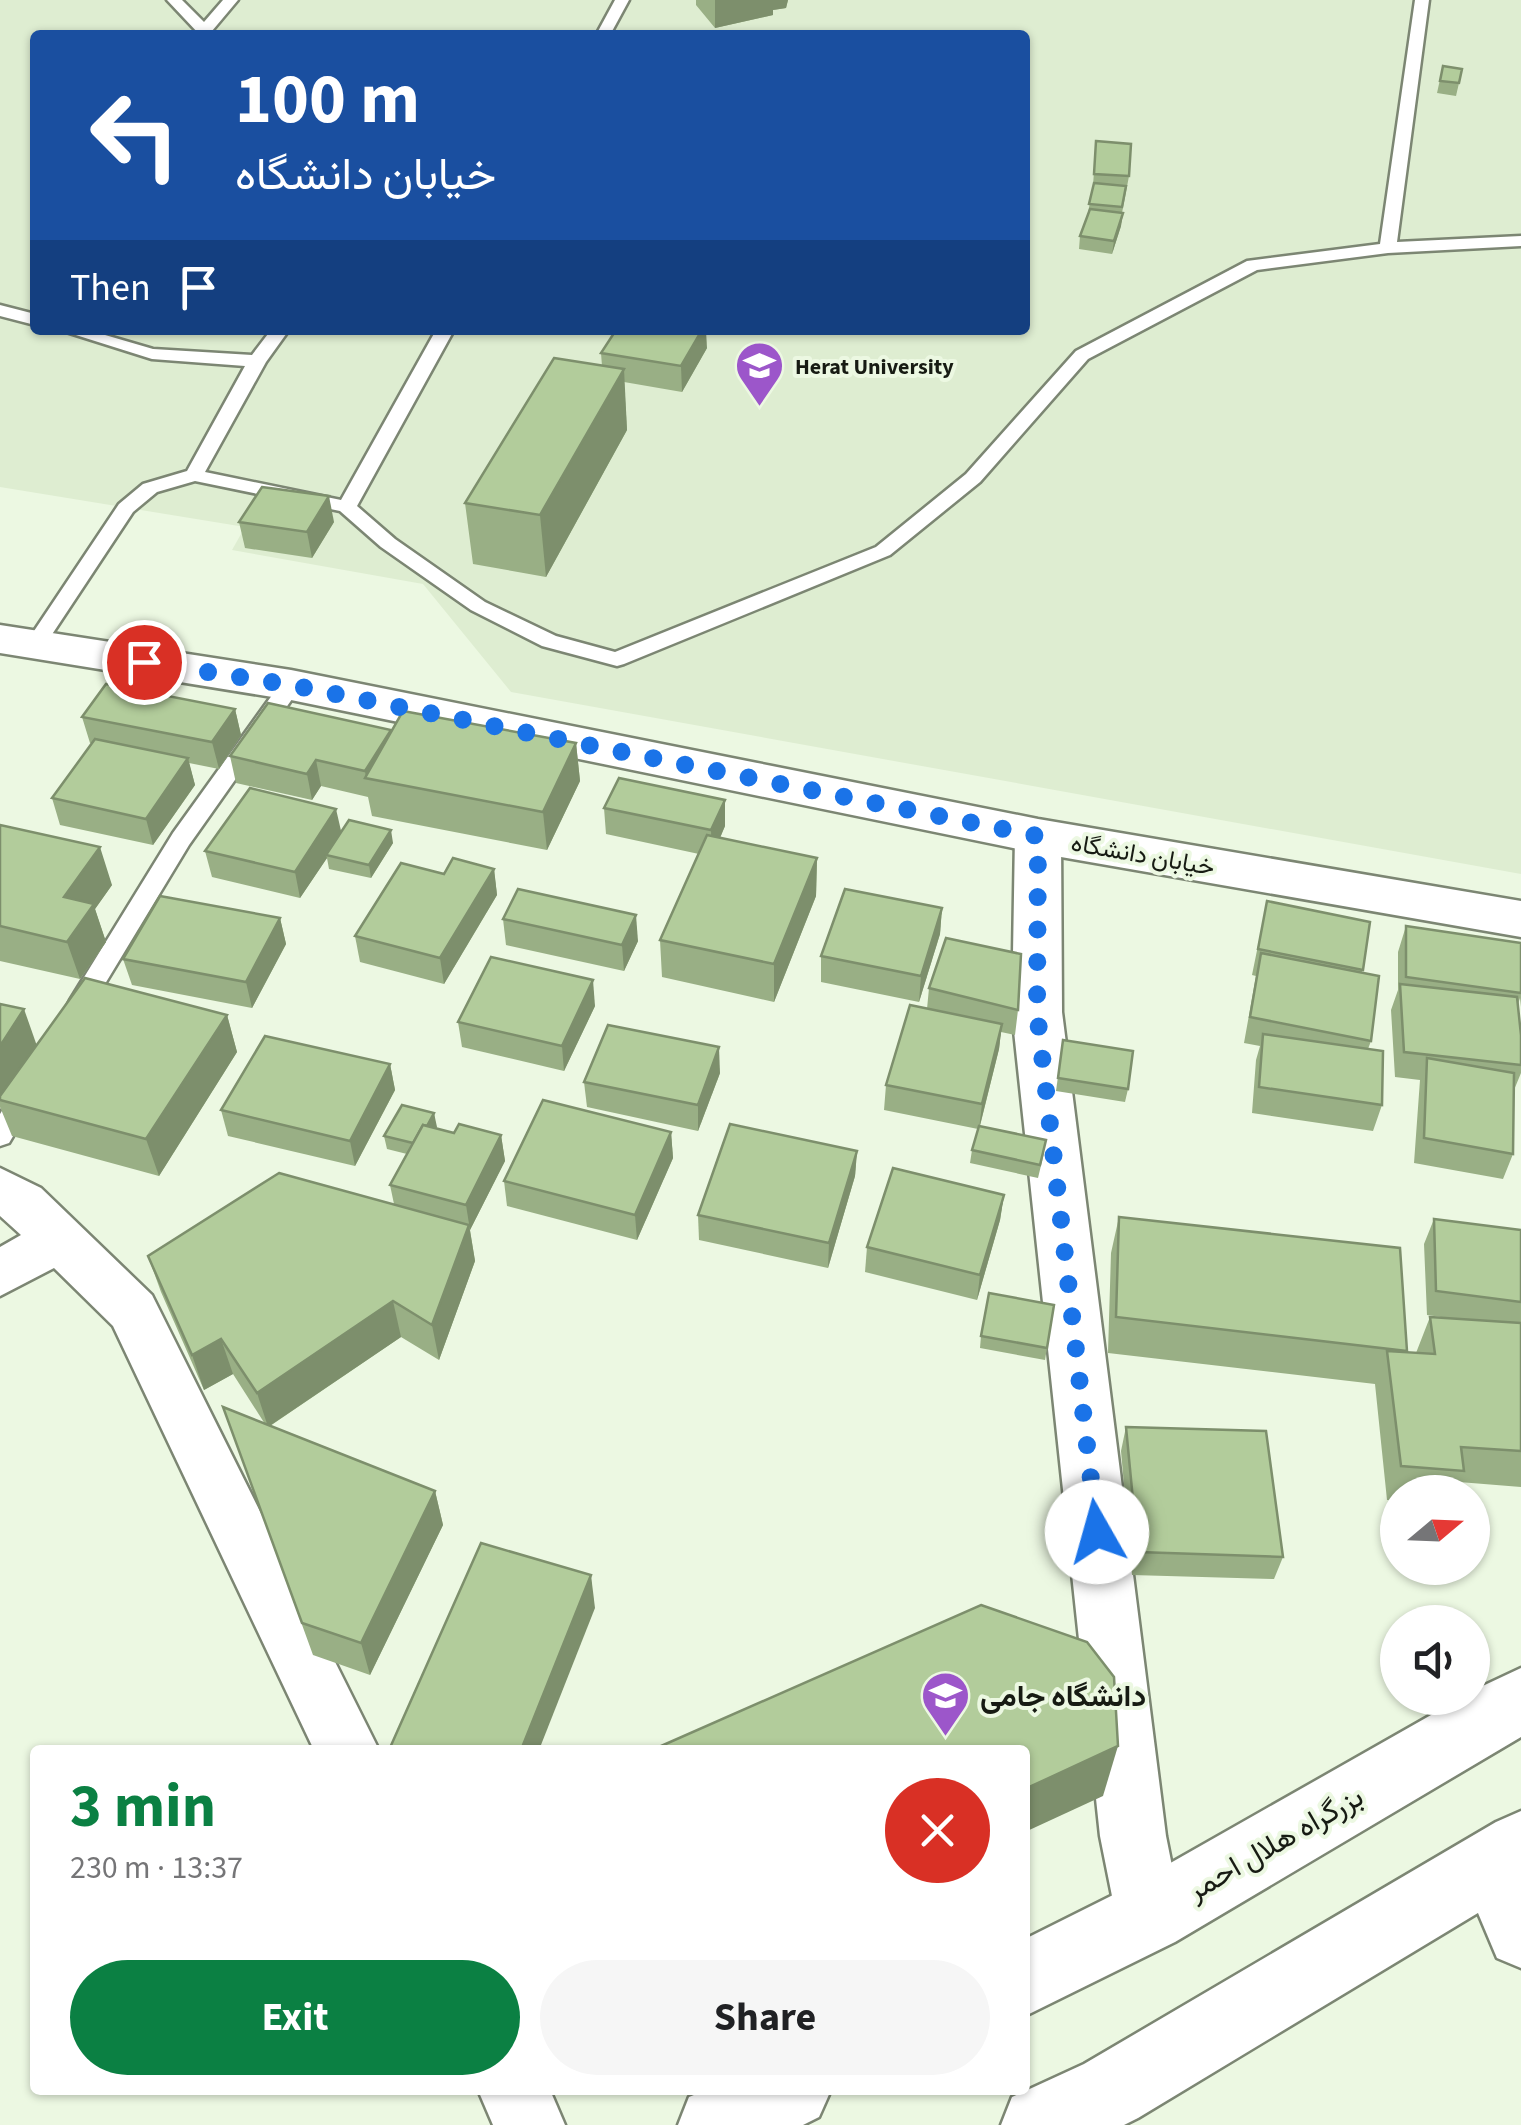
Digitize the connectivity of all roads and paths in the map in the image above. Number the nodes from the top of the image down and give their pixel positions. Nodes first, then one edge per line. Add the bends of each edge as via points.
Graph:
1 (174, 0) edge
2 (231, 0) edge
3 (622, 0) edge
4 (1422, 0) edge
5 (203, 30) edge
6 (208, 30) edge
7 (606, 30) edge
8 (1521, 241) edge
9 (1388, 248) junction
10 (0, 310) edge
11 (30, 319) edge
12 (86, 335) edge
13 (277, 335) edge
14 (442, 335) edge
15 (258, 362) junction
16 (194, 475) junction
17 (347, 507) junction
18 (17, 642) edge
19 (291, 685) junction
20 (1038, 836) junction
21 (1521, 919) edge
22 (70, 1021) edge
23 (40, 1070) edge
24 (0, 1136) edge
25 (21, 1210) edge
26 (0, 1274) edge
27 (1521, 1700) edge
28 (345, 1745) edge
29 (1506, 1857) edge
30 (1148, 1916) junction
31 (1521, 1934) edge
32 (1030, 1976) edge
33 (515, 2095) edge
34 (781, 2095) edge
35 (530, 2125) edge
36 (717, 2125) edge
37 (1040, 2125) edge

1 - 5 lane
2 - 6 lane
3 - 7 lane
4 - 9 lane
8 - 9 lane
9 - 17 lane via 1252,265 1082,355 973,478 884,551 618,659 549,641 478,606
10 - 11 lane
12 - 15 lane via 152,354
13 - 15 lane
14 - 17 lane
15 - 16 lane
16 - 17 lane
16 - 18 lane via 150,488 126,508
18 - 19 main road, خیابان دانشگاه
19 - 20 main road, خیابان دانشگاه
19 - 22 lane via 181,839
20 - 21 main road, خیابان دانشگاه
20 - 30 street via 1039,1032 1133,1836
23 - 24 lane
25 - 26 street
25 - 28 street via 133,1311
27 - 30 main road, بزرگراه هلال احمر
29 - 31 street
29 - 37 main road via 1110,2092
30 - 32 main road, بزرگراه هلال احمر
33 - 35 street
34 - 36 main road

